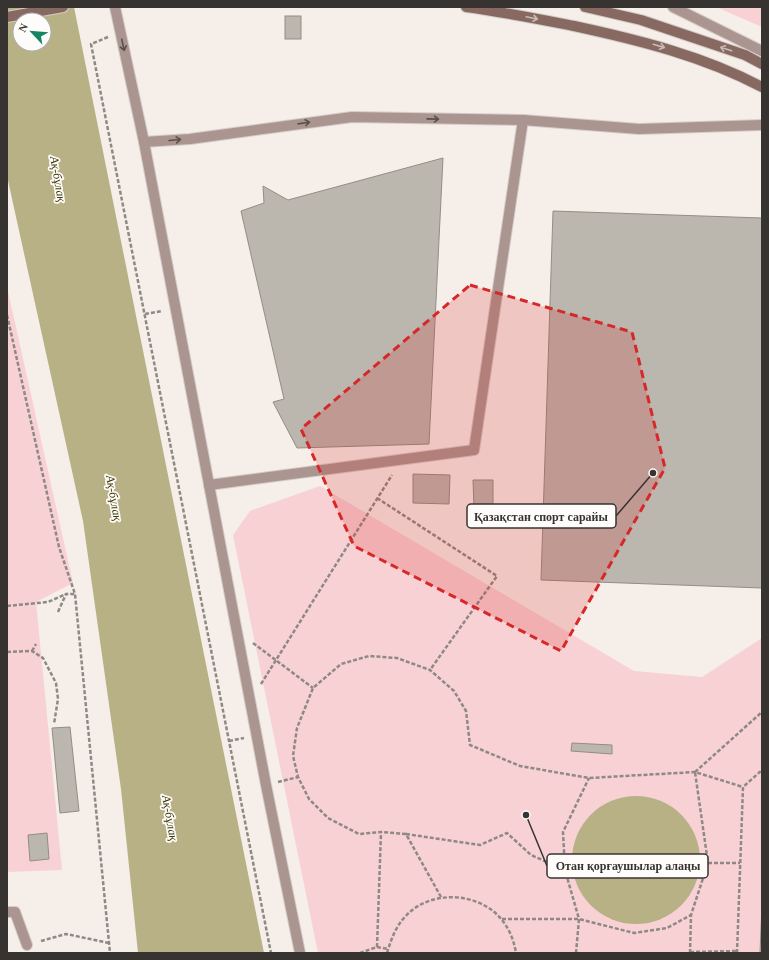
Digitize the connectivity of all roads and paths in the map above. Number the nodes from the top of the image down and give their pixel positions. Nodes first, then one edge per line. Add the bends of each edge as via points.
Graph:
1 (63, 7) edge
2 (115, 7) edge
3 (466, 7) edge
4 (585, 7) edge
5 (673, 7) edge
6 (7, 17) edge
7 (110, 36) dead end
8 (762, 51) edge
9 (762, 64) edge
10 (762, 87) edge
11 (523, 120) junction
12 (762, 125) edge
13 (144, 142) junction
14 (163, 311) dead end
15 (144, 314) junction
16 (7, 315) edge
17 (401, 459) junction
18 (209, 485) junction
19 (377, 498) junction
20 (66, 594) junction
21 (75, 594) junction
22 (7, 606) edge
23 (58, 612) dead end
24 (237, 630) junction
25 (36, 644) dead end
26 (32, 651) junction
27 (7, 652) edge
28 (276, 660) junction
29 (430, 670) junction
30 (314, 688) junction
31 (250, 702) junction
32 (762, 712) edge
33 (54, 724) dead end
34 (246, 738) dead end
35 (229, 741) junction
36 (762, 770) edge
37 (695, 772) junction
38 (298, 777) junction
39 (589, 778) junction
40 (266, 785) junction
41 (743, 787) junction
42 (381, 832) junction
43 (406, 834) junction
44 (708, 863) junction
45 (740, 863) junction
46 (565, 870) junction
47 (441, 897) junction
48 (7, 912) edge
49 (691, 915) junction
50 (502, 919) junction
51 (579, 919) junction
52 (109, 943) junction
53 (27, 945) joint
54 (376, 947) junction
55 (388, 949) junction
56 (690, 952) edge
57 (737, 952) edge
58 (110, 953) edge
59 (271, 953) edge
60 (300, 953) edge
61 (360, 953) edge
62 (387, 953) edge
63 (516, 953) edge
64 (576, 953) edge

1 - 6 main road
2 -> 13 lane
3 -> 10 main road via 507,12 630,38 685,54
9 -> 4 main road via 745,55 641,20
5 - 8 lane
7 - 15 path via 91,44
11 - 12 lane via 639,128
13 -> 11 lane via 190,139 352,117
11 - 17 lane via 474,450
13 - 18 lane
14 - 15 path
15 - 35 path
16 - 21 path via 59,547
17 - 18 lane
17 - 19 path
18 - 24 lane
19 - 28 path
19 - 29 path via 497,576
20 - 21 path
20 - 22 path via 48,602
20 - 23 path
21 - 52 path
24 - 28 path
24 - 31 lane
25 - 26 path
26 - 27 path
26 - 33 path via 44,658 56,683 58,699
28 - 30 path
28 - 31 path
29 - 30 path via 397,658 369,656 341,664
29 - 39 path via 454,691 466,711 470,745 520,766
30 - 38 path via 297,728 293,756
31 - 40 lane
32 - 37 path
34 - 35 path
35 - 59 path
36 - 41 path
37 - 39 path
37 - 41 path
37 - 44 path
38 - 40 path
38 - 42 path via 308,799 328,818 359,834
39 - 46 path via 563,832
40 - 60 lane
41 - 45 path
42 - 43 path
42 - 54 path
43 - 46 path via 480,845 507,833 531,855
43 - 47 path
44 - 45 path
44 - 49 path
45 - 57 path
46 - 51 path
47 - 50 path via 463,897 484,905
47 - 55 path via 421,904 405,916 393,933
48 - 53 lane via 15,912
49 - 51 path via 667,928 634,932
49 - 56 path
50 - 51 path
50 - 63 path via 513,938
51 - 64 path
52 - 53 path via 66,934
52 - 58 path
54 - 55 path
54 - 61 path
55 - 62 path
56 - 57 path

